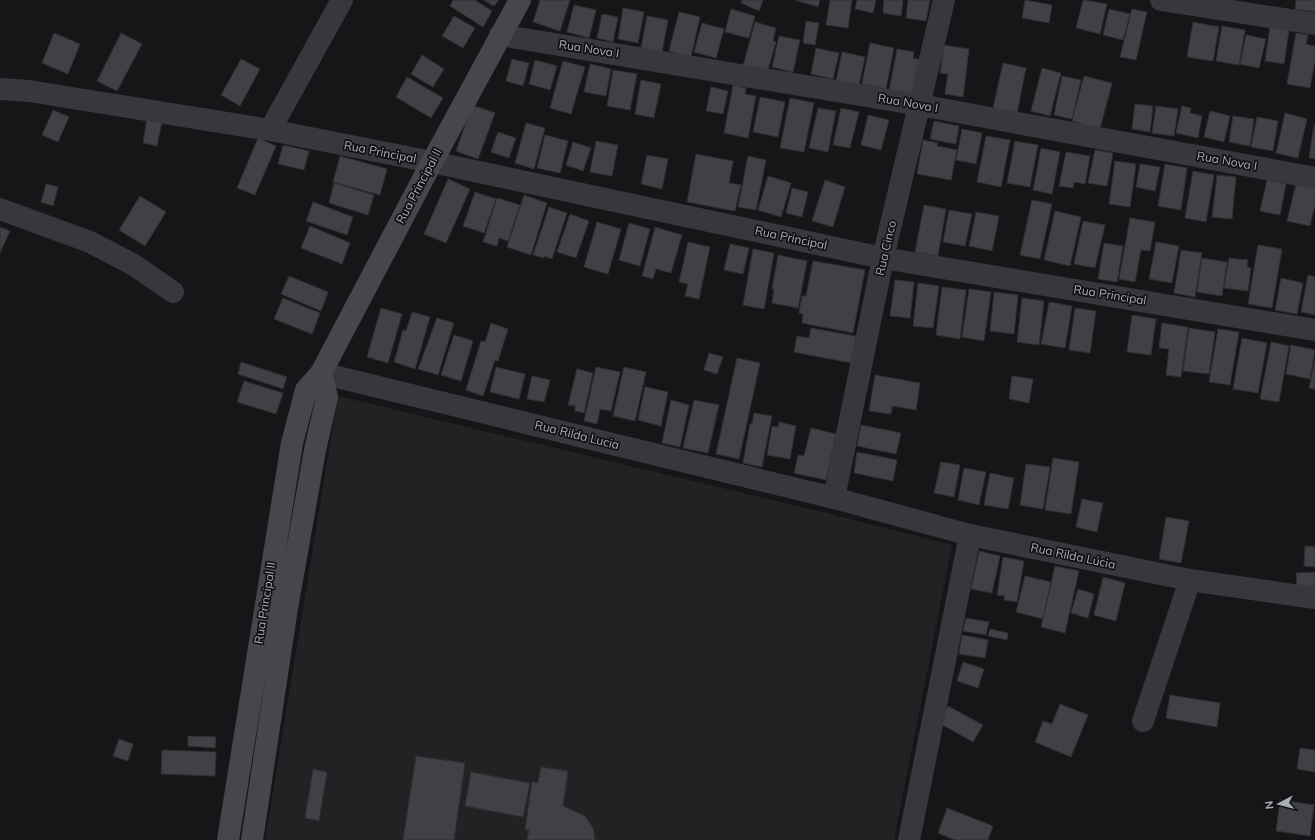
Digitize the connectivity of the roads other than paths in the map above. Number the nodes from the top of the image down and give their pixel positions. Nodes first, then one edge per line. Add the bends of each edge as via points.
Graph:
1 (342, 0) edge
2 (520, 0) edge
3 (944, 0) edge
4 (1161, 0) edge
5 (1315, 24) edge
6 (500, 35) junction
7 (0, 89) edge
8 (920, 105) junction
9 (270, 130) junction
10 (432, 162) junction
11 (1315, 178) edge
12 (0, 209) edge
13 (883, 258) junction
14 (173, 292) dead end
15 (1315, 330) edge
16 (321, 373) junction
17 (834, 498) junction
18 (970, 535) junction
19 (1190, 580) junction
20 (1315, 598) edge
21 (1143, 721) dead end
22 (239, 765) junction
23 (263, 768) junction
24 (228, 840) edge
25 (252, 840) edge
26 (909, 840) edge

1 - 9 street
2 - 6 street, Rua Principal II
3 - 8 street, Rua Cinco
4 - 5 street
6 - 8 street, Rua Nova I
6 - 10 street, Rua Principal II
7 - 9 street, Rua Principal via 29,91
8 - 11 street, Rua Nova I
8 - 13 street, Rua Cinco
9 - 10 street, Rua Principal
10 - 13 street, Rua Principal
10 - 16 street, Rua Principal II
12 - 14 street via 90,242 134,265
13 - 15 street, Rua Principal
13 - 17 street, Rua Cinco
16 - 17 street, Rua Rilda Lucia
16 - 22 street, Rua Principal II via 306,390 292,443
16 - 23 street, Rua Principal II via 327,397 288,600
17 - 18 street, Rua Rilda Lúcia
18 - 19 street, Rua Rilda Lúcia
18 - 26 street
19 - 20 street, Rua Rilda Lúcia
19 - 21 street
22 - 23 street
22 - 24 street, Rua Principal II
23 - 25 street, Rua Principal II

